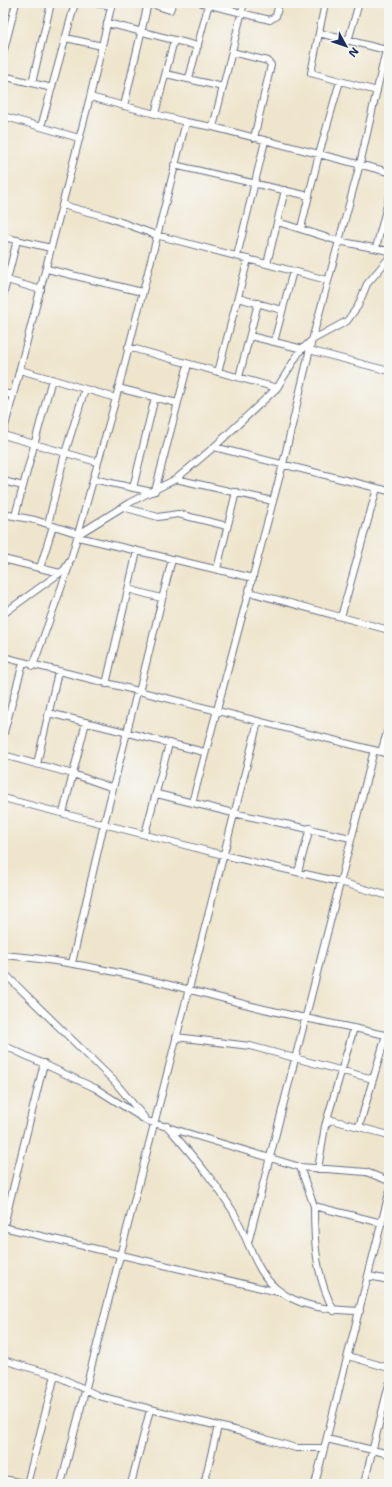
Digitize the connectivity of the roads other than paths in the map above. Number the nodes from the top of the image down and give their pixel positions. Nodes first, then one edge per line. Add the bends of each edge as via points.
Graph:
1 (16, 3) edge
2 (51, 3) edge
3 (75, 3) edge
4 (96, 3) edge
5 (148, 3) edge
6 (173, 3) edge
7 (202, 3) edge
8 (244, 3) edge
9 (279, 3) edge
10 (325, 3) edge
11 (359, 3) edge
12 (209, 4) edge
13 (111, 5) edge
14 (241, 14) junction
15 (3, 23) edge
16 (107, 23) junction
17 (10, 24) junction
18 (142, 31) junction
19 (319, 33) junction
20 (389, 37) edge
21 (66, 38) junction
22 (174, 40) junction
23 (348, 41) junction
24 (102, 46) junction
25 (198, 46) junction
26 (386, 50) junction
27 (232, 52) junction
28 (3, 54) edge
29 (166, 74) junction
30 (3, 76) edge
31 (189, 78) junction
32 (340, 81) junction
33 (32, 83) junction
34 (223, 87) junction
35 (52, 88) junction
36 (377, 91) junction
37 (90, 97) junction
38 (124, 106) junction
39 (155, 114) junction
40 (3, 116) edge
41 (186, 122) junction
42 (42, 127) junction
43 (213, 127) junction
44 (79, 138) junction
45 (254, 138) junction
46 (266, 141) junction
47 (319, 154) junction
48 (360, 164) junction
49 (174, 165) junction
50 (389, 172) edge
51 (255, 183) junction
52 (285, 190) junction
53 (310, 196) junction
54 (389, 198) edge
55 (62, 205) junction
56 (278, 222) junction
57 (300, 228) junction
58 (156, 235) junction
59 (3, 236) edge
60 (17, 240) junction
61 (338, 240) junction
62 (51, 248) junction
63 (376, 248) junction
64 (389, 251) edge
65 (236, 256) junction
66 (389, 258) edge
67 (248, 259) junction
68 (267, 264) junction
69 (47, 269) junction
70 (293, 271) junction
71 (7, 280) junction
72 (327, 280) junction
73 (41, 290) junction
74 (142, 292) junction
75 (3, 296) edge
76 (238, 298) junction
77 (258, 303) junction
78 (282, 310) junction
79 (250, 336) junction
80 (312, 340) junction
81 (274, 342) junction
82 (128, 347) junction
83 (302, 348) junction
84 (309, 350) junction
85 (188, 364) junction
86 (20, 370) junction
87 (389, 371) edge
88 (218, 372) junction
89 (239, 377) junction
90 (52, 379) junction
91 (118, 388) junction
92 (277, 388) junction
93 (85, 389) junction
94 (3, 393) edge
95 (13, 395) junction
96 (155, 397) junction
97 (116, 398) junction
98 (177, 403) junction
99 (3, 434) edge
100 (35, 444) junction
101 (214, 447) junction
102 (65, 453) junction
103 (98, 462) junction
104 (283, 464) junction
105 (92, 479) junction
106 (176, 479) junction
107 (3, 481) edge
108 (23, 486) junction
109 (133, 488) junction
110 (377, 488) junction
111 (154, 491) junction
112 (389, 491) edge
113 (236, 492) junction
114 (273, 501) junction
115 (123, 507) junction
116 (3, 514) edge
117 (15, 516) junction
118 (50, 525) junction
119 (227, 526) junction
120 (78, 536) junction
121 (136, 551) junction
122 (3, 559) edge
123 (71, 559) junction
124 (172, 559) junction
125 (40, 568) junction
126 (217, 570) junction
127 (60, 573) junction
128 (253, 578) junction
129 (128, 590) junction
130 (249, 592) junction
131 (161, 598) junction
132 (3, 614) edge
133 (341, 617) junction
134 (389, 630) edge
135 (3, 657) edge
136 (23, 663) junction
137 (33, 666) junction
138 (58, 672) junction
139 (106, 684) junction
140 (138, 692) junction
141 (217, 711) junction
142 (49, 713) junction
143 (86, 722) junction
144 (258, 722) junction
145 (389, 726) edge
146 (127, 732) junction
147 (3, 736) edge
148 (169, 744) junction
149 (374, 750) junction
150 (204, 752) junction
151 (381, 752) junction
152 (389, 754) edge
153 (3, 755) edge
154 (37, 764) junction
155 (73, 774) junction
156 (113, 788) junction
157 (157, 794) junction
158 (3, 798) edge
159 (192, 803) junction
160 (62, 813) junction
161 (233, 813) junction
162 (104, 824) junction
163 (310, 828) junction
164 (145, 834) junction
165 (351, 838) junction
166 (223, 855) junction
167 (298, 872) junction
168 (340, 882) junction
169 (389, 896) edge
170 (3, 955) edge
171 (72, 963) junction
172 (3, 972) edge
173 (189, 988) junction
174 (305, 1018) junction
175 (354, 1028) junction
176 (387, 1036) edge
177 (176, 1037) junction
178 (3, 1045) edge
179 (295, 1058) junction
180 (44, 1063) junction
181 (340, 1069) junction
182 (373, 1079) junction
183 (148, 1121) junction
184 (155, 1123) junction
185 (167, 1126) junction
186 (325, 1126) junction
187 (360, 1127) junction
188 (389, 1135) edge
189 (270, 1158) junction
190 (300, 1167) junction
191 (318, 1169) junction
192 (389, 1181) edge
193 (389, 1193) edge
194 (314, 1206) junction
195 (382, 1222) junction
196 (3, 1227) edge
197 (248, 1243) junction
198 (120, 1255) junction
199 (369, 1276) junction
200 (389, 1280) edge
201 (279, 1293) junction
202 (334, 1310) junction
203 (360, 1311) junction
204 (348, 1356) junction
205 (3, 1360) edge
206 (389, 1368) edge
207 (55, 1375) junction
208 (389, 1384) edge
209 (86, 1390) junction
210 (150, 1410) junction
211 (218, 1426) junction
212 (327, 1439) junction
213 (324, 1448) junction
214 (373, 1451) junction
215 (389, 1454) edge
216 (3, 1479) edge
217 (27, 1484) edge
218 (62, 1484) edge
219 (131, 1484) edge
220 (204, 1484) edge
221 (314, 1484) edge
222 (364, 1484) edge

1 - 17 street
2 - 33 street
3 - 21 street
4 - 13 street
5 - 6 street via 170,10
5 - 18 street
7 - 12 street
8 - 14 street
9 - 14 street via 276,16 270,20
10 - 19 street
11 - 23 street
12 - 14 street
12 - 25 street
13 - 16 street
14 - 27 street
15 - 17 street
16 - 18 street
16 - 24 street
17 - 28 street
18 - 22 street
18 - 38 street
19 - 23 street
19 - 32 street via 311,73
20 - 26 street
21 - 24 street
21 - 35 street
22 - 25 street
22 - 29 street
23 - 26 street
24 - 37 street
25 - 31 street
26 - 36 street
27 - 34 street
27 - 45 street via 270,63
29 - 31 street
29 - 39 street
30 - 33 street
31 - 34 street
32 - 36 street
32 - 47 street
33 - 35 street
34 - 43 street
35 - 42 street
36 - 48 street
37 - 38 street
37 - 44 street
38 - 39 street
39 - 41 street
40 - 42 street
41 - 43 street
41 - 49 street
42 - 44 street
43 - 45 street
44 - 55 street
45 - 46 street
46 - 47 street
46 - 51 street
47 - 48 street
47 - 53 street
48 - 50 street
48 - 61 street
49 - 51 street
49 - 58 street
51 - 52 street
51 - 65 street
52 - 53 street
52 - 56 street
53 - 57 street
54 - 63 street
55 - 58 street
55 - 62 street
56 - 57 street
56 - 68 street
57 - 61 street
58 - 65 street
58 - 74 street
59 - 60 street
60 - 62 street
60 - 71 street
61 - 63 street
61 - 72 street
62 - 69 street
63 - 64 street
65 - 67 street
66 - 80 street via 367,284 358,306 347,321
67 - 68 street
67 - 76 street
68 - 70 street
69 - 73 street
69 - 74 street
70 - 72 street
70 - 78 street
71 - 73 street
71 - 75 street
72 - 80 street
73 - 86 street
74 - 82 street
76 - 77 street
76 - 88 street
77 - 78 street
77 - 79 street
78 - 81 street
79 - 81 street
79 - 89 street
80 - 83 street
80 - 84 street
81 - 83 street
82 - 85 street
82 - 91 street
83 - 92 street
84 - 87 street
84 - 104 street
85 - 88 street
85 - 98 street
86 - 90 street
86 - 95 street
88 - 89 street
89 - 92 street
90 - 93 street
90 - 100 street
91 - 96 street
91 - 97 street
92 - 101 street
93 - 97 street
93 - 102 street
94 - 95 street
95 - 99 street
96 - 98 street
96 - 109 street
97 - 103 street
98 - 111 street
99 - 100 street
100 - 102 street
100 - 108 street
101 - 104 street
101 - 106 street
102 - 103 street
102 - 118 street
103 - 105 street
104 - 110 street
104 - 114 street
105 - 109 street
105 - 120 street
106 - 111 street
106 - 113 street
107 - 108 street
108 - 117 street
109 - 111 street
110 - 112 street
110 - 133 street
111 - 115 street
113 - 114 street
113 - 119 street
114 - 128 street
115 - 119 street via 158,517 178,514
115 - 120 street
116 - 117 street
117 - 118 street
118 - 120 street
118 - 125 street
119 - 126 street
120 - 121 street
120 - 123 street
121 - 124 street
121 - 129 street
122 - 125 street
123 - 127 street
123 - 137 street
124 - 126 street
124 - 131 street
125 - 127 street
126 - 128 street
127 - 132 street
128 - 130 street
129 - 131 street
129 - 139 street
130 - 133 street
130 - 141 street
131 - 140 street
133 - 134 street
135 - 136 street
136 - 137 street
136 - 147 street
137 - 138 street
138 - 139 street
138 - 142 street
139 - 140 street
140 - 141 street
140 - 146 street
141 - 144 street
141 - 150 street
142 - 143 street
142 - 154 street
143 - 146 street
143 - 155 street
144 - 149 street
144 - 161 street
145 - 151 street
146 - 148 street
146 - 156 street
148 - 150 street
148 - 157 street
149 - 151 street
149 - 165 street
150 - 159 street
151 - 152 street
153 - 154 street
154 - 155 street
155 - 156 street
155 - 160 street
156 - 162 street
157 - 159 street
157 - 164 street
158 - 160 street
159 - 161 street
160 - 162 street
161 - 163 street
161 - 166 street
162 - 164 street
162 - 171 street
163 - 165 street
163 - 167 street
164 - 166 street
165 - 168 street
166 - 167 street
166 - 173 street
167 - 168 street
168 - 169 street
168 - 174 street
170 - 171 street
171 - 173 street
172 - 183 street via 114,1081
173 - 174 street
173 - 177 street
174 - 175 street
174 - 179 street
175 - 176 street
175 - 181 street
176 - 182 street
177 - 179 street via 250,1046
177 - 184 street
178 - 180 street
179 - 181 street
179 - 189 street
180 - 183 street via 95,1088
180 - 196 street
181 - 182 street
181 - 186 street
182 - 187 street
183 - 184 street
184 - 185 street
184 - 198 street
185 - 189 street
185 - 197 street via 221,1192
186 - 187 street via 332,1120
186 - 191 street
187 - 188 street
189 - 190 street
189 - 197 street
190 - 191 street
190 - 194 street
191 - 192 street via 366,1172
193 - 195 street
194 - 195 street
194 - 202 street via 314,1245 320,1276
195 - 199 street
196 - 198 street
197 - 201 street via 269,1284
198 - 201 street
198 - 209 street
199 - 200 street
199 - 203 street
201 - 202 street via 317,1308
202 - 203 street
203 - 204 street
204 - 206 street
204 - 212 street
205 - 207 street
207 - 209 street
207 - 217 street
208 - 214 street
209 - 210 street
209 - 218 street
210 - 211 street
210 - 219 street
211 - 213 street via 296,1448
211 - 220 street
212 - 213 street
212 - 214 street
213 - 221 street
214 - 215 street
214 - 222 street
216 - 217 street

